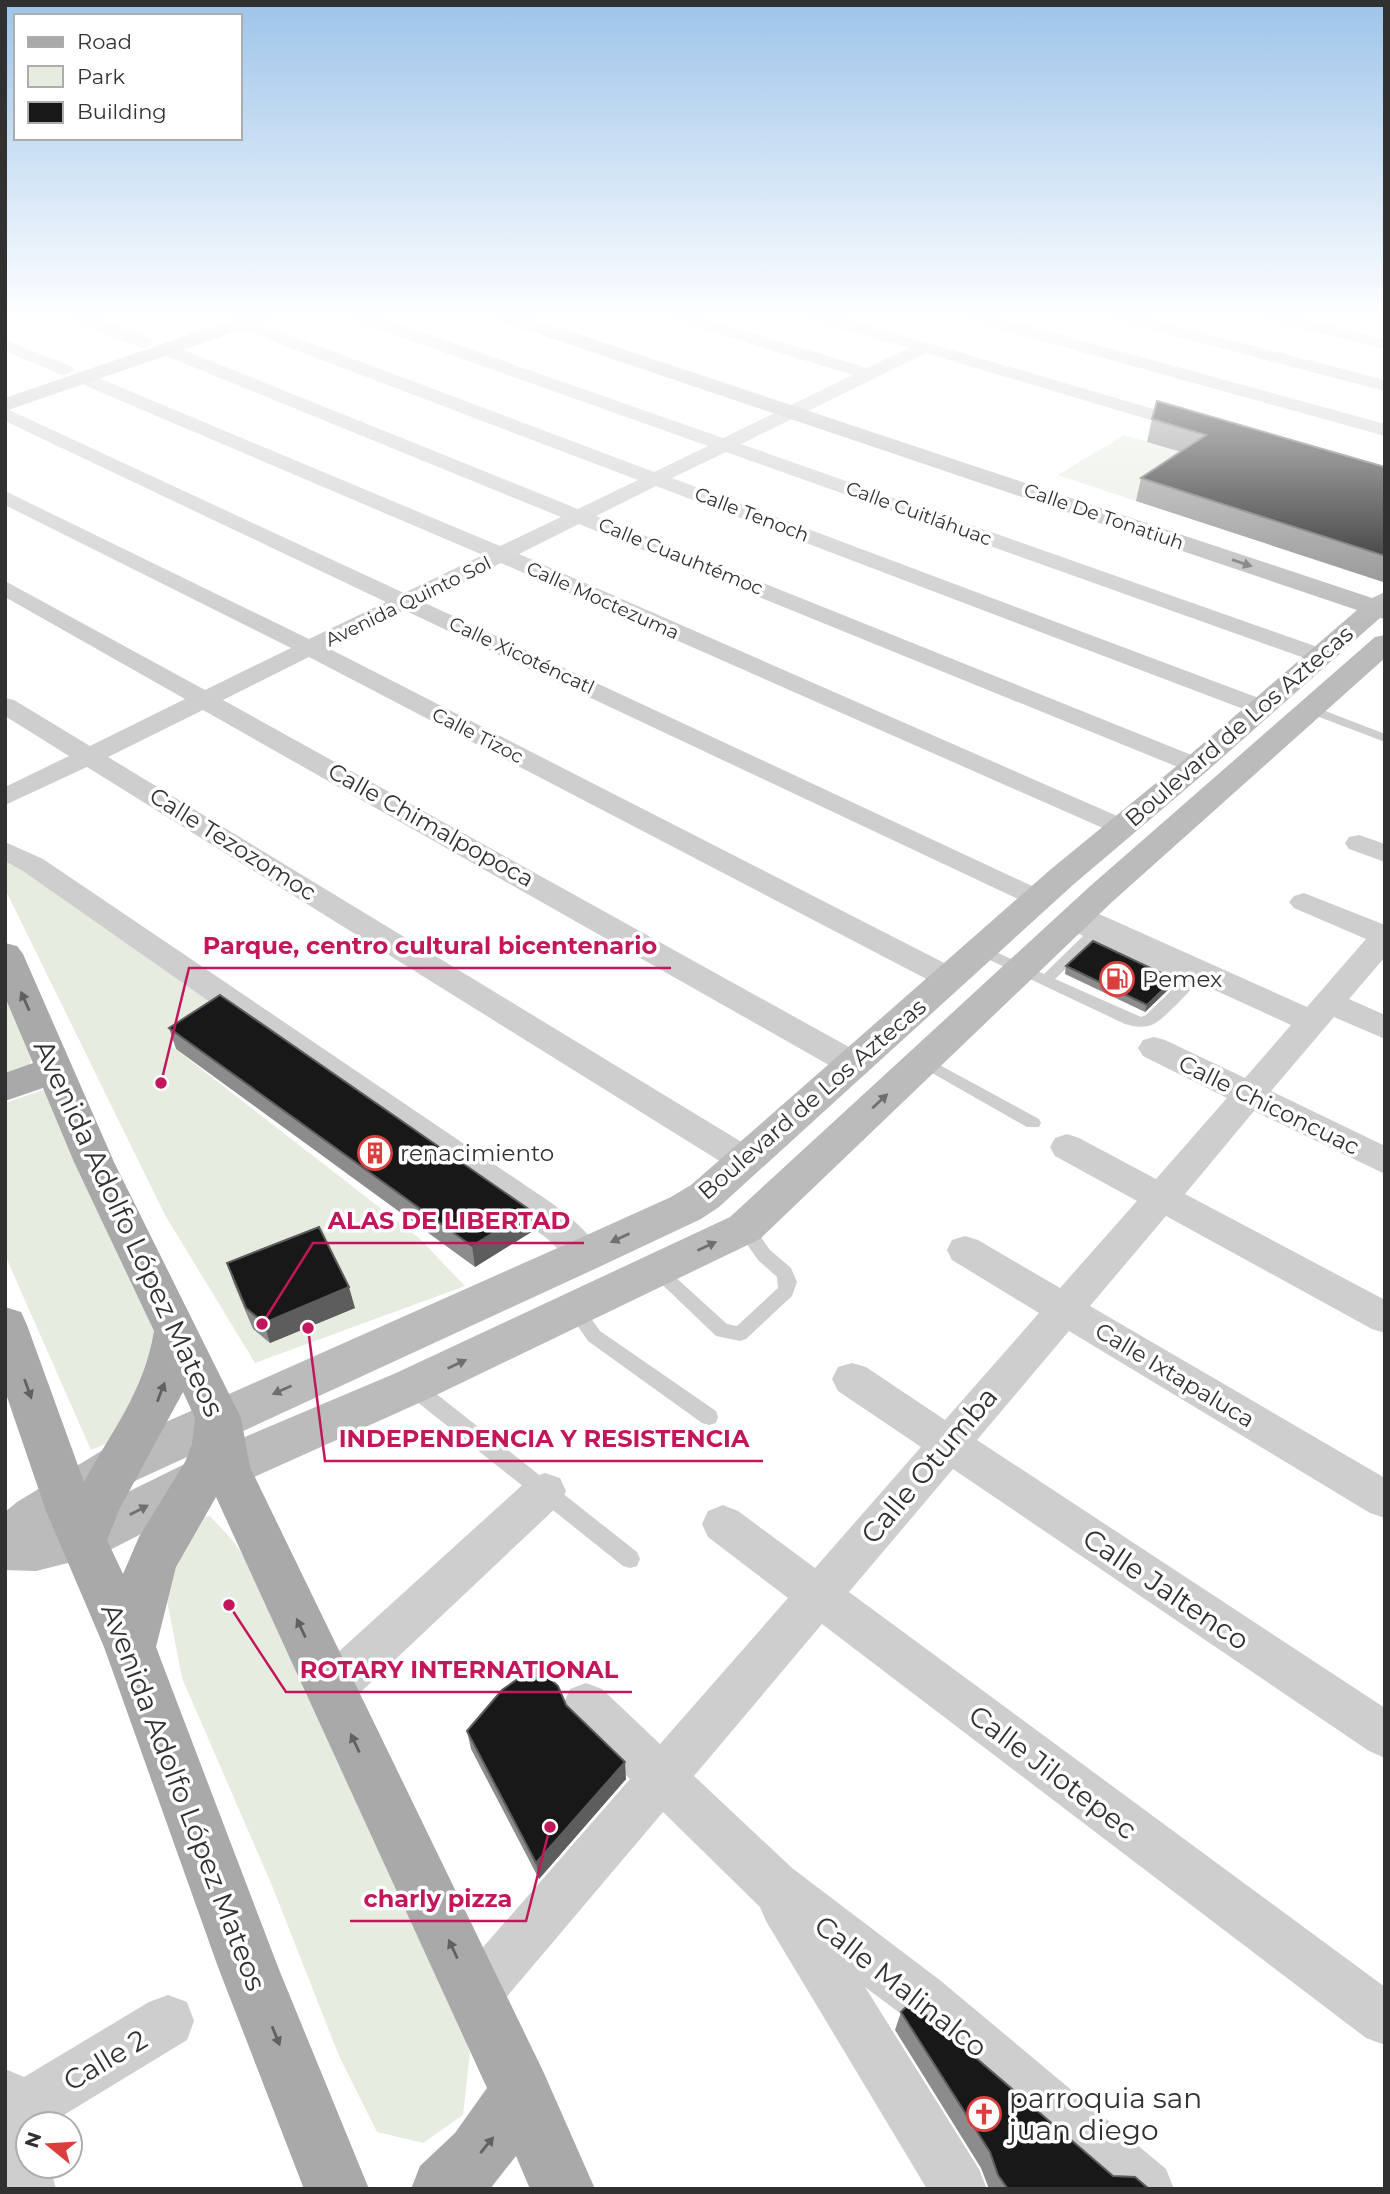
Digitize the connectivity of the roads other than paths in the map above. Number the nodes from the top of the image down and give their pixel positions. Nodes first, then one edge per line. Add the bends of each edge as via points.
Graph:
1 (14, 418) edge
2 (179, 418) edge
3 (337, 418) edge
4 (497, 418) edge
5 (651, 418) edge
6 (780, 418) edge
7 (835, 418) edge
8 (1165, 418) edge
9 (1343, 418) edge
10 (1385, 430) edge
11 (1211, 432) edge
12 (727, 445) junction
13 (658, 478) junction
14 (5, 496) edge
15 (583, 516) junction
16 (502, 555) junction
17 (5, 588) edge
18 (407, 601) junction
19 (1383, 611) edge
20 (311, 649) junction
21 (1321, 656) junction
22 (205, 698) junction
23 (5, 705) edge
24 (1263, 708) junction
25 (1310, 709) junction
26 (1385, 738) edge
27 (89, 755) junction
28 (1195, 766) junction
29 (5, 797) edge
30 (1121, 828) junction
31 (5, 850) edge
32 (1049, 888) junction
33 (1304, 902) dead end
34 (1089, 920) junction
35 (1385, 937) edge
36 (980, 950) junction
37 (5, 954) edge
38 (1034, 975) junction
39 (1195, 976) junction
40 (949, 978) junction
41 (1319, 1012) junction
42 (1385, 1028) edge
43 (1154, 1048) dead end
44 (923, 1061) junction
45 (855, 1065) junction
46 (54, 1070) junction
47 (5, 1088) edge
48 (1249, 1095) junction
49 (1033, 1123) dead end
50 (1067, 1147) dead end
51 (746, 1161) junction
52 (1385, 1161) edge
53 (1161, 1198) junction
54 (745, 1228) junction
55 (965, 1250) dead end
56 (584, 1255) junction
57 (656, 1270) junction
58 (1063, 1308) junction
59 (575, 1309) junction
60 (1385, 1318) edge
61 (5, 1325) edge
62 (176, 1331) junction
63 (852, 1379) dead end
64 (412, 1386) junction
65 (709, 1417) dead end
66 (218, 1418) junction
67 (948, 1442) junction
68 (120, 1465) junction
69 (213, 1474) junction
70 (545, 1491) junction
71 (1385, 1500) edge
72 (74, 1517) junction
73 (723, 1524) dead end
74 (5, 1543) edge
75 (5, 1548) edge
76 (630, 1559) dead end
77 (818, 1596) junction
78 (130, 1647) junction
79 (330, 1690) junction
80 (586, 1705) dead end
81 (1385, 1735) edge
82 (662, 1777) junction
83 (774, 1886) junction
84 (475, 1995) junction
85 (1385, 2019) edge
86 (168, 2021) dead end
87 (521, 2093) junction
88 (7, 2111) edge
89 (345, 2184) edge
90 (28, 2189) edge
91 (443, 2189) edge
92 (563, 2189) edge
93 (959, 2189) edge
94 (1146, 2189) edge

1 - 18 street, Calle Xicoténcatl
2 - 16 street, Calle Moctezuma
3 - 15 street, Calle Cuauhtémoc
4 - 13 street, Calle Tenoch
5 - 12 street, Calle Cuitláhuac
6 - 12 street, Avenida Quinto Sol
7 - 19 main road, Calle De Tonatiuh
8 - 11 street
9 - 10 street
12 - 13 street, Avenida Quinto Sol
12 - 21 street, Calle Cuitláhuac
13 - 15 street, Avenida Quinto Sol
13 - 24 street, Calle Tenoch
14 - 20 street, Calle Tizoc
15 - 16 street, Avenida Quinto Sol
15 - 28 street, Calle Cuauhtémoc
16 - 18 street, Avenida Quinto Sol
16 - 30 street, Calle Moctezuma
17 - 22 street, Calle Chimalpopoca
18 - 20 street, Avenida Quinto Sol
18 - 32 street, Calle Xicoténcatl
19 - 21 main road, Boulevard de Los Aztecas
19 - 25 main road, Boulevard de Los Aztecas
20 - 22 street, Avenida Quinto Sol
20 - 40 street, Calle Tizoc
21 - 24 main road, Boulevard de Los Aztecas
22 - 27 street, Avenida Quinto Sol
22 - 45 street, Calle Chimalpopoca
23 - 27 street, Calle Tezozomoc
24 - 28 main road, Boulevard de Los Aztecas
25 - 26 lane
25 - 34 main road, Boulevard de Los Aztecas
27 - 29 street, Avenida Quinto Sol
27 - 51 street, Calle Tezozomoc
28 - 30 main road, Boulevard de Los Aztecas
30 - 32 main road, Boulevard de Los Aztecas
31 - 56 street via 540,1214
32 - 34 main road
32 - 36 main road, Boulevard de Los Aztecas
33 - 35 street
34 - 38 main road, Boulevard de Los Aztecas
34 - 39 street
35 - 41 street, Calle Otumba
36 - 38 lane
36 - 40 main road, Boulevard de Los Aztecas
46 -> 37 main road, Avenida Adolfo López Mateos
38 - 39 lane via 1141,1022 1151,1019
38 - 44 main road, Boulevard de Los Aztecas
39 - 41 street
40 - 45 main road, Boulevard de Los Aztecas
41 - 42 street
41 - 48 street, Calle Otumba
43 - 48 street, Calle Chiconcuac
44 - 49 lane
54 -> 44 main road, Boulevard de Los Aztecas
45 - 51 main road, Boulevard de Los Aztecas
46 - 47 main road
46 - 62 main road, Avenida Adolfo López Mateos
48 - 52 street, Calle Chiconcuac
48 - 53 street, Calle Otumba
50 - 53 street
51 -> 56 main road, Boulevard de Los Aztecas via 686,1208
53 - 58 street, Calle Otumba
53 - 60 street
57 -> 54 main road, Boulevard de Los Aztecas
54 - 57 lane via 788,1282 786,1291 740,1334 722,1331
55 - 58 street, Calle Ixtapaluca
56 -> 66 main road, Boulevard de Los Aztecas
57 - 59 main road, Boulevard de Los Aztecas
58 - 67 street, Calle Otumba
58 - 71 street, Calle Ixtapaluca
64 -> 59 main road, Boulevard de Los Aztecas
59 - 65 lane via 594,1336
61 -> 72 main road, Avenida Adolfo López Mateos
62 - 66 main road, Avenida Adolfo López Mateos
68 -> 62 main road via 158,1400
63 - 67 street, Calle Jaltenco
64 - 69 main road, Boulevard de Los Aztecas
64 - 70 lane
66 - 68 main road, Boulevard de Los Aztecas
66 - 69 main road, Avenida Adolfo López Mateos
67 - 77 street, Calle Otumba
67 - 81 street, Calle Jaltenco
68 - 72 main road, Boulevard de Los Aztecas
72 -> 69 main road, Boulevard de Los Aztecas
69 - 78 main road via 156,1556 142,1592
79 -> 69 main road, Avenida Adolfo López Mateos
70 - 76 lane
70 - 79 street
72 - 74 main road, Boulevard de Los Aztecas via 34,1517
72 - 75 main road, Boulevard de Los Aztecas via 37,1549
72 - 78 main road, Avenida Adolfo López Mateos
73 - 77 street, Calle Jilotepec
77 - 82 street, Calle Otumba
77 - 85 street, Calle Jilotepec
78 -> 89 main road, Avenida Adolfo López Mateos via 248,1967
84 -> 79 main road, Avenida Adolfo López Mateos
80 - 82 street, Calle Malinalco
82 - 83 street, Calle Malinalco
82 - 84 street, Calle Otumba
83 - 93 street
83 - 94 street, Calle Malinalco via 923,1999
84 - 87 main road, Avenida Adolfo López Mateos
86 - 88 street, Calle 2
91 -> 87 main road via 478,2155
87 - 92 main road, Avenida Adolfo López Mateos
88 - 90 street

